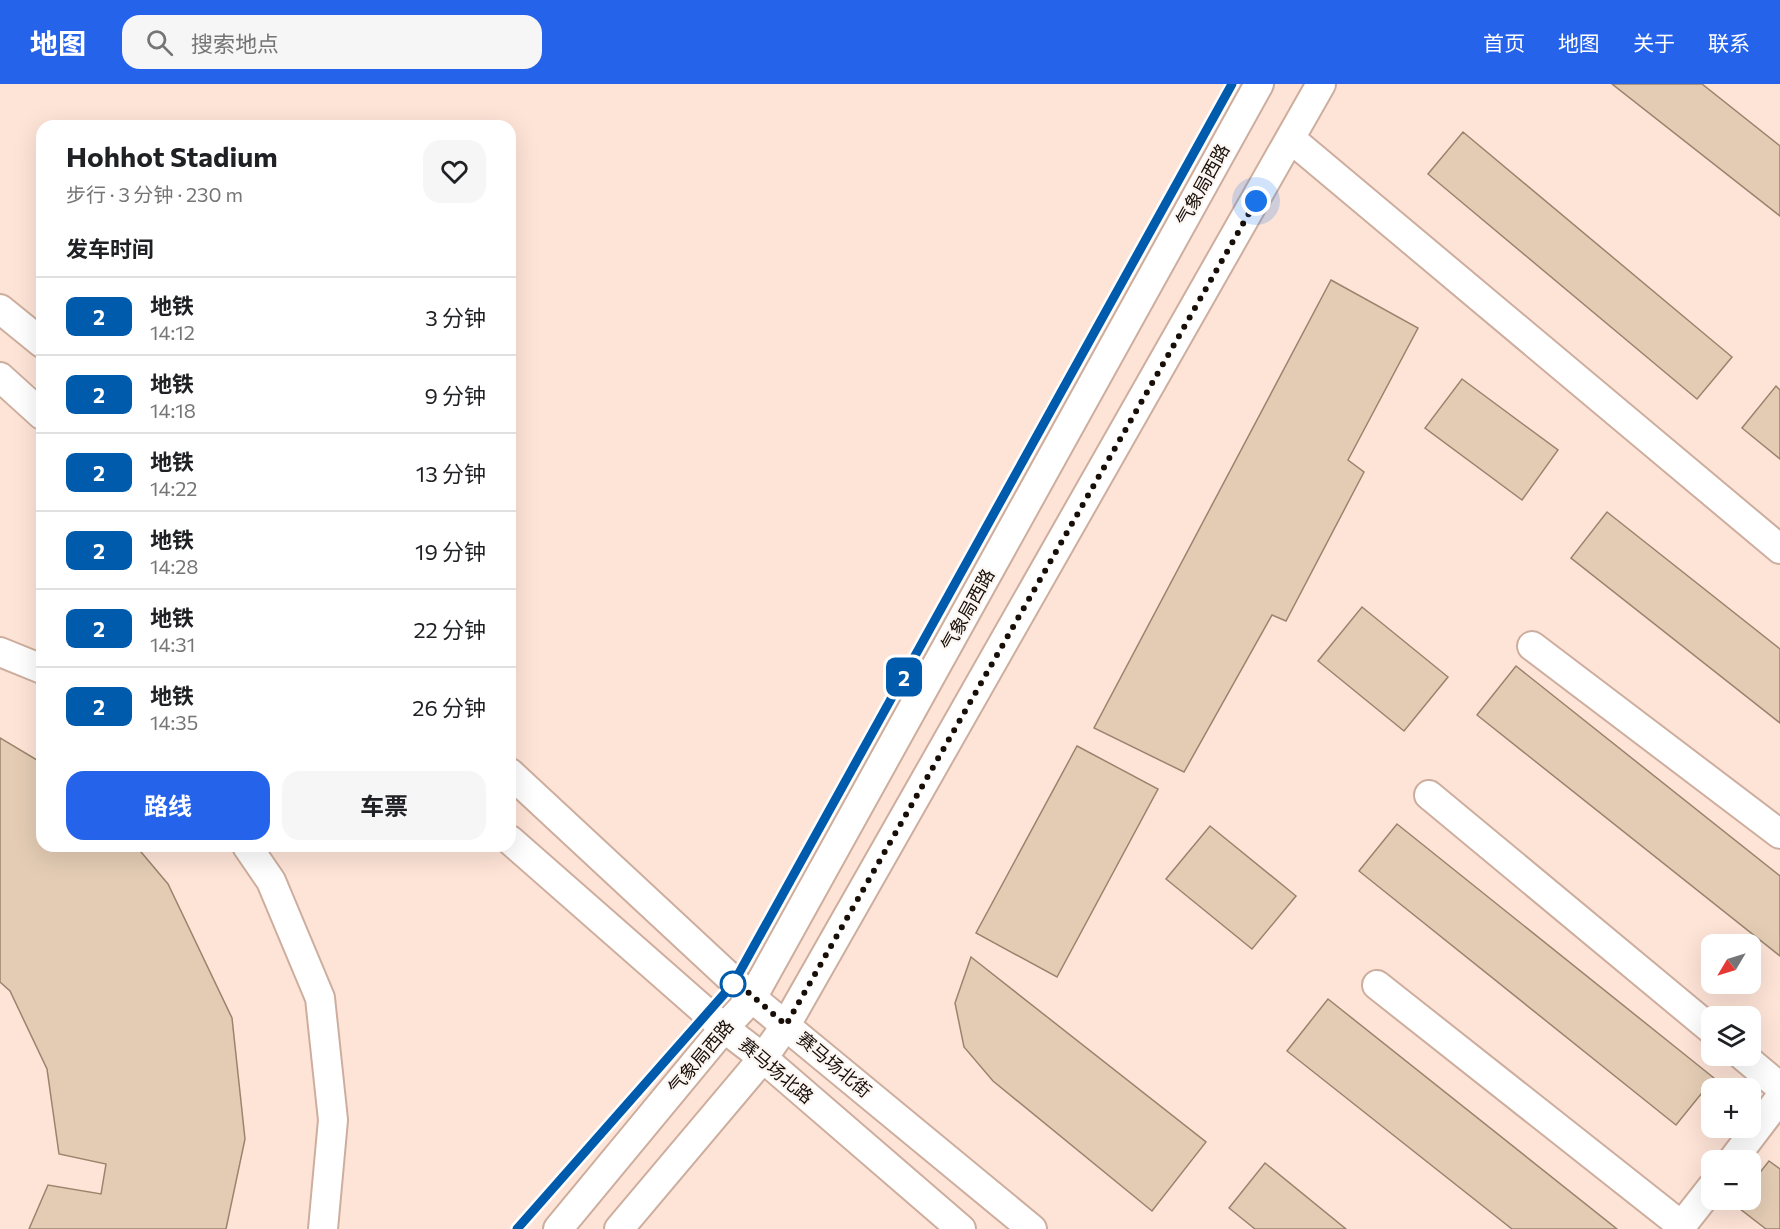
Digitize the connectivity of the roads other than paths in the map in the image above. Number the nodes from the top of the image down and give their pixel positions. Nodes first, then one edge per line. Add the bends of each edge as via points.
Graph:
1 (1259, 84) edge
2 (1322, 84) edge
3 (1291, 139) junction
4 (0, 309) edge
5 (36, 339) edge
6 (0, 377) edge
7 (36, 410) edge
8 (1780, 549) edge
9 (1532, 646) dead end
10 (0, 652) edge
11 (36, 667) edge
12 (516, 779) edge
13 (1429, 795) dead end
14 (1780, 834) edge
15 (516, 845) edge
16 (250, 852) edge
17 (1377, 985) dead end
18 (752, 998) junction
19 (1701, 1021) edge
20 (786, 1025) junction
21 (724, 1028) junction
22 (763, 1058) junction
23 (1755, 1066) edge
24 (1780, 1087) edge
25 (1780, 1098) edge
26 (1740, 1150) edge
27 (1701, 1201) edge
28 (1681, 1227) edge
29 (323, 1229) edge
30 (558, 1229) edge
31 (619, 1229) edge
32 (961, 1229) edge
33 (1032, 1229) edge

1 - 18 street, 气象局西路
2 - 3 street
3 - 8 street
3 - 20 street
4 - 5 street
6 - 7 street
9 - 14 street
10 - 11 street
12 - 18 street, 赛马场北街
13 - 19 street
15 - 21 street, 赛马场北路
16 - 29 street via 271,881 320,998 333,1120
17 - 28 street
18 - 20 street, 赛马场北街
18 - 21 street, 气象局西路
20 - 22 street
20 - 33 street, 赛马场北街
21 - 22 street, 赛马场北路
21 - 30 street, 气象局西路
22 - 31 street
22 - 32 street, 赛马场北路
23 - 24 street
25 - 26 street
27 - 28 street

